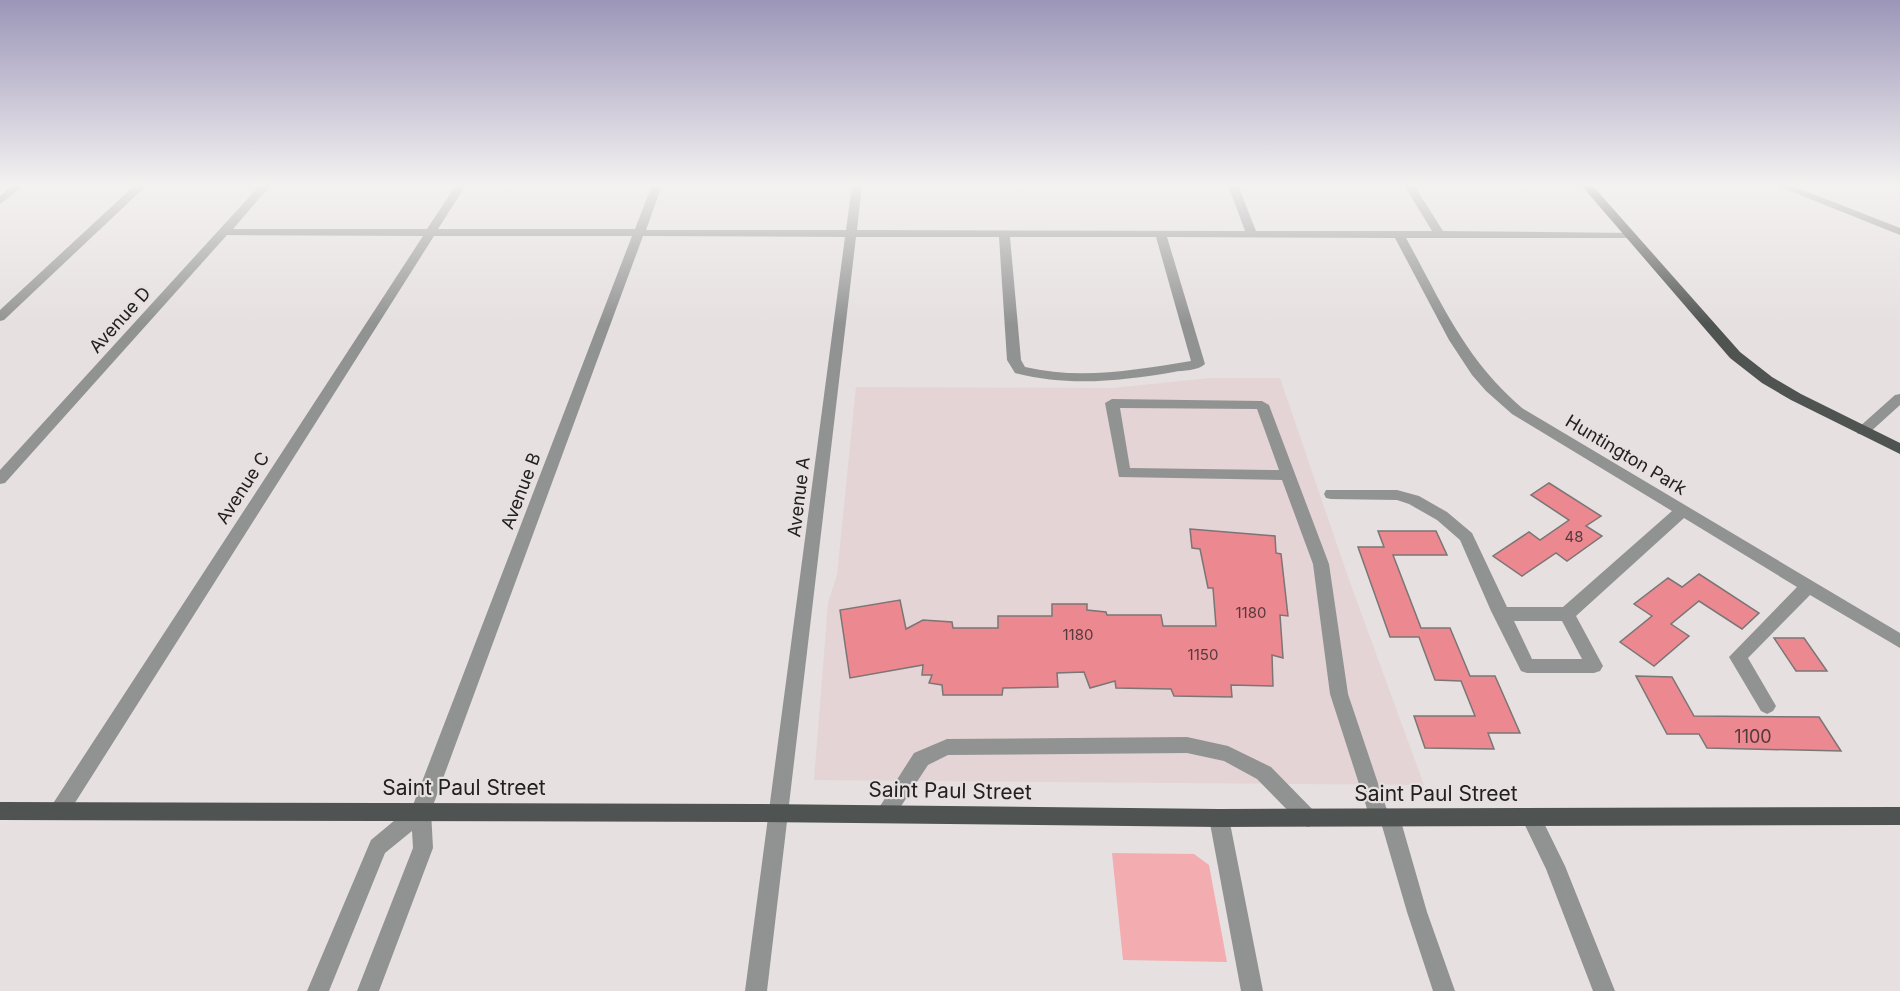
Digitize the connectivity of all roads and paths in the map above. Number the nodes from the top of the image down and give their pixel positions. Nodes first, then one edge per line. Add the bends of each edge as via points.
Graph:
1 (92, 231) edge
2 (1438, 231) edge
3 (1626, 231) edge
4 (224, 232) joint
5 (431, 232) junction
6 (639, 232) junction
7 (850, 233) junction
8 (1004, 234) junction
9 (1252, 234) joint
10 (1161, 235) junction
11 (1399, 235) junction
12 (1440, 235) junction
13 (1629, 235) junction
14 (0, 317) edge
15 (1900, 398) edge
16 (1863, 431) junction
17 (1900, 449) edge
18 (1288, 475) junction
19 (0, 479) edge
20 (1331, 494) dead end
21 (1682, 511) junction
22 (1808, 586) junction
23 (1502, 613) junction
24 (1567, 614) junction
25 (1900, 641) edge
26 (1767, 706) dead end
27 (0, 811) edge
28 (59, 811) junction
29 (421, 811) junction
30 (779, 813) junction
31 (885, 814) junction
32 (1900, 816) edge
33 (1531, 817) junction
34 (1219, 818) junction
35 (1308, 818) junction
36 (1385, 818) junction
37 (318, 991) edge
38 (368, 991) edge
39 (756, 991) edge
40 (1252, 991) edge
41 (1444, 991) edge
42 (1604, 991) edge

1 - 14 street
2 - 12 street
3 - 13 main road
4 - 5 street
4 - 19 street, Avenue D
5 - 6 street
5 - 28 street, Avenue C
6 - 7 street
6 - 29 street, Avenue B
7 - 8 street
7 - 30 street, Avenue A
8 - 10 street
8 - 10 street via 1016,367 1040,376 1119,376 1198,364
9 - 10 street
9 - 11 street
11 - 12 street
11 - 21 street, Huntington Park via 1462,348 1496,392 1549,432
12 - 13 street
13 - 16 main road via 1735,355 1767,380
15 - 16 street
16 - 17 main road
18 - 18 street via 1262,405 1112,403 1124,473
18 - 36 street via 1321,564 1339,694
20 - 23 street via 1397,495 1442,516 1466,537
21 - 22 street, Huntington Park
21 - 24 street
22 - 25 street, Huntington Park
22 - 26 street via 1738,657
23 - 24 street
23 - 24 street via 1527,666 1594,666
27 - 28 main road, Saint Paul Street
28 - 29 main road, Saint Paul Street
29 - 30 main road, Saint Paul Street
29 - 37 street via 378,847
29 - 38 street via 423,848
30 - 31 main road, Saint Paul Street
30 - 39 street, Avenue A
31 - 34 main road, Saint Paul Street
31 - 35 street via 921,759 947,747 1187,746 1228,754 1264,773
32 - 33 main road, Saint Paul Street
33 - 36 main road, Saint Paul Street
33 - 42 street via 1555,866
34 - 35 main road, Saint Paul Street
34 - 40 street
35 - 36 main road, Saint Paul Street
36 - 41 street

